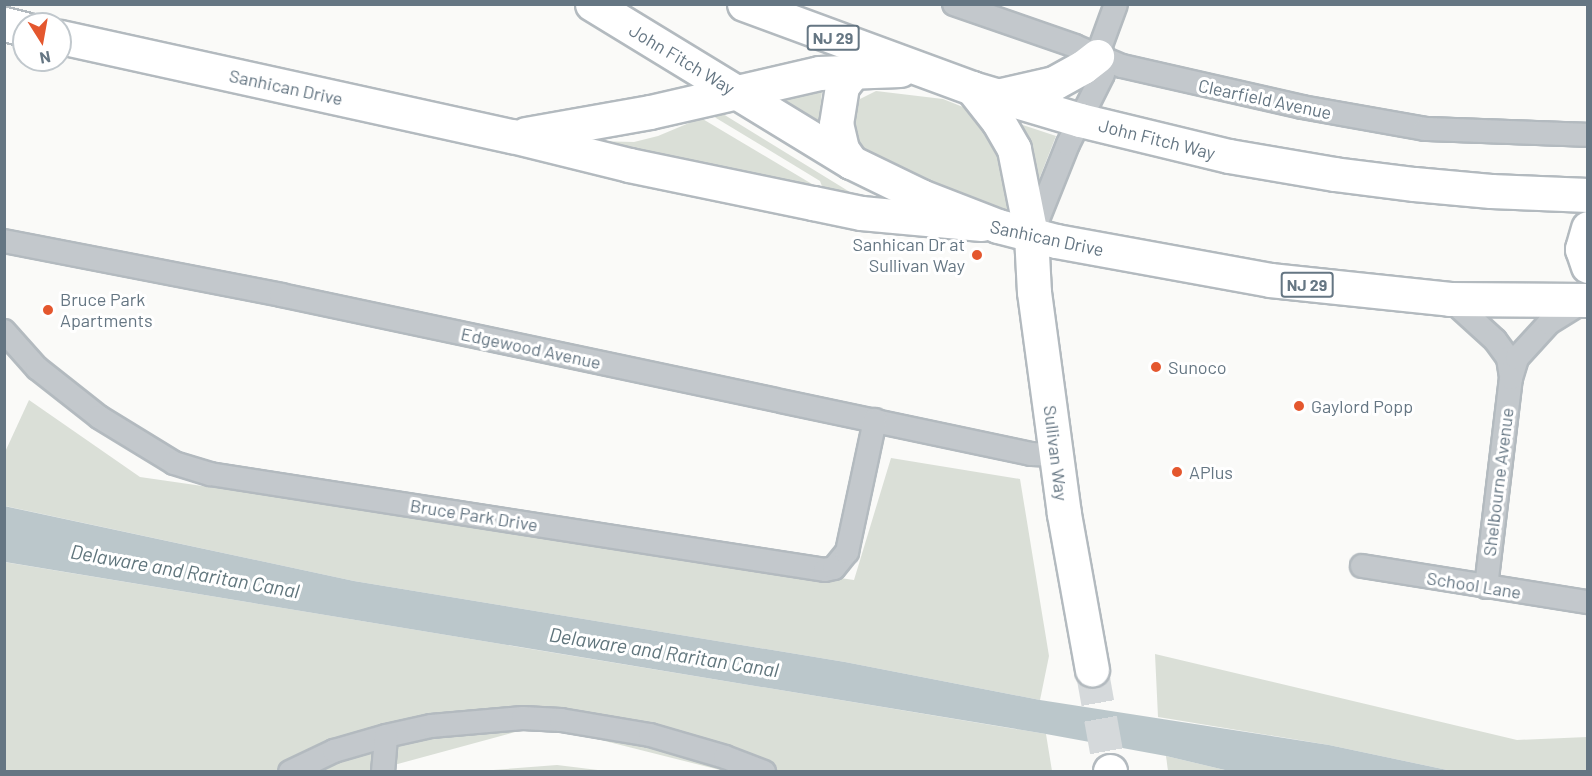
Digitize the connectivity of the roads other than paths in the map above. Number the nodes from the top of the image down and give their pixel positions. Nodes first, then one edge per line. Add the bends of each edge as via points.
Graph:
1 (592, 4) edge
2 (744, 4) edge
3 (954, 4) edge
4 (1116, 4) edge
5 (72, 40) edge
6 (1098, 56) junction
7 (854, 71) junction
8 (923, 71) junction
9 (737, 92) junction
10 (983, 92) junction
11 (1080, 120) junction
12 (1587, 135) edge
13 (512, 136) junction
14 (851, 162) junction
15 (1587, 195) edge
16 (998, 226) junction
17 (1587, 228) edge
18 (1031, 235) junction
19 (4, 241) edge
20 (1587, 266) edge
21 (1450, 298) junction
22 (1587, 300) edge
23 (4, 331) edge
24 (1511, 378) junction
25 (875, 420) junction
26 (1056, 455) junction
27 (1362, 566) dead end
28 (1486, 587) junction
29 (1587, 602) edge
30 (1092, 670) tunnel mouth
31 (386, 736) junction
32 (290, 771) edge
33 (383, 771) edge
34 (764, 771) edge

1 - 9 main road, John Fitch Way / NJ 29
2 - 8 main road, John Fitch Way / NJ 29
3 - 6 street, Clearfield Avenue
4 - 6 street
5 - 13 main road, Sanhican Drive
6 - 10 main road via 1054,83 1021,92
6 - 11 street via 1103,74
6 - 12 street, Clearfield Avenue via 1137,70 1370,121 1425,129
7 - 8 main road, Sanhican Drive
7 - 9 main road, Sanhican Drive via 819,74
7 - 14 main road via 842,86 836,124 842,148
8 - 10 main road, John Fitch Way / NJ 29
9 - 13 main road, Sanhican Drive
9 - 14 main road, John Fitch Way / NJ 29
10 - 11 main road, John Fitch Way / NJ 29
10 - 18 main road, Sullivan Way via 1014,149
11 - 15 main road, John Fitch Way / NJ 29 via 1229,156 1334,174 1491,191
11 - 18 street
13 - 16 main road, Sanhican Drive via 629,165 861,213
14 - 16 main road, John Fitch Way / NJ 29 via 921,196
16 - 18 main road, Sanhican Drive / NJ 29
17 - 20 main road via 1582,249
18 - 21 main road, Sanhican Drive / NJ 29 via 1270,280
18 - 26 main road, Sullivan Way via 1034,292
19 - 25 street, Edgewood Avenue
21 - 22 main road, Sanhican Drive / NJ 29
21 - 24 street, Shelbourne Avenue via 1495,340 1508,358
22 - 24 street, Shelbourne Avenue via 1549,323 1517,358
23 - 25 street, Bruce Park Drive via 38,368 99,417 174,463 210,474 825,570 834,568 847,552
24 - 28 street, Shelbourne Avenue
25 - 26 street, Edgewood Avenue via 1031,454
26 - 30 main road, Sullivan Way
27 - 28 street, School Lane
28 - 29 street, School Lane
31 - 32 street via 334,751
31 - 33 street
31 - 34 street via 471,721 561,720 650,735

